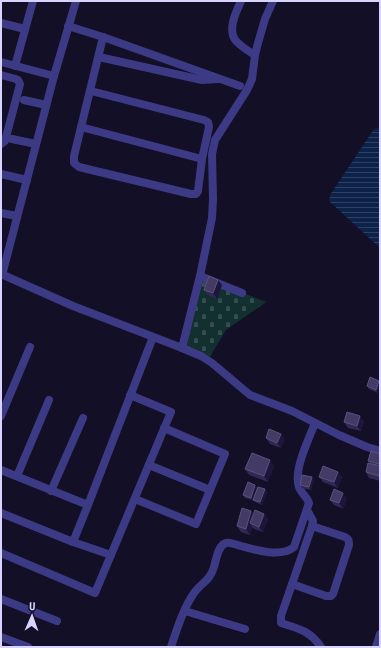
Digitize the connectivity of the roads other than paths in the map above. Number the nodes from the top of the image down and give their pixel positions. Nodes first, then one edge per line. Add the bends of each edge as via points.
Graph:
1 (33, 1) edge
2 (76, 1) edge
3 (241, 1) edge
4 (273, 1) edge
5 (1, 23) edge
6 (68, 26) junction
7 (25, 29) junction
8 (103, 37) junction
9 (255, 55) junction
10 (99, 57) junction
11 (1, 62) edge
12 (15, 66) junction
13 (1, 75) edge
14 (54, 76) junction
15 (220, 79) junction
16 (240, 86) dead end
17 (91, 91) junction
18 (24, 100) dead end
19 (46, 106) junction
20 (81, 127) junction
21 (12, 138) dead end
22 (1, 144) edge
23 (36, 144) junction
24 (202, 158) junction
25 (1, 174) edge
26 (27, 180) junction
27 (1, 212) edge
28 (17, 216) junction
29 (4, 252) edge
30 (2, 275) edge
31 (200, 276) junction
32 (242, 293) dead end
33 (153, 337) junction
34 (30, 347) dead end
35 (182, 348) junction
36 (130, 395) junction
37 (49, 400) dead end
38 (1, 416) edge
39 (83, 418) dead end
40 (315, 423) junction
41 (164, 428) junction
42 (380, 451) edge
43 (149, 465) junction
44 (1, 470) edge
45 (17, 476) junction
46 (210, 490) junction
47 (52, 491) junction
48 (135, 499) junction
49 (88, 505) junction
50 (307, 510) junction
51 (1, 513) edge
52 (312, 526) junction
53 (73, 542) junction
54 (1, 553) edge
55 (111, 556) junction
56 (292, 584) junction
57 (1, 599) edge
58 (185, 611) junction
59 (57, 621) dead end
60 (245, 629) dead end
61 (380, 634) edge
62 (1, 637) edge
63 (28, 647) edge
64 (171, 647) edge
65 (321, 647) edge
66 (376, 647) edge

1 - 7 street
2 - 6 street
3 - 9 street via 232,33 235,40
4 - 9 street
5 - 7 street
6 - 8 street
6 - 14 street
7 - 12 street
8 - 10 street
8 - 15 street
9 - 31 street via 252,79 247,90 215,140 212,154 212,218
10 - 15 street via 202,80
10 - 17 street
11 - 12 street
12 - 14 street
13 - 22 street via 16,79 20,84
14 - 19 street
15 - 16 street
17 - 20 street
17 - 24 street via 208,122
18 - 19 street
19 - 23 street
20 - 24 street
20 - 24 street via 74,156 74,163 79,167 196,194
21 - 23 street
23 - 26 street
25 - 26 street
26 - 28 street
27 - 28 street
28 - 29 street
29 - 30 street
30 - 33 street
31 - 32 street
31 - 35 street
33 - 35 street
33 - 36 street
34 - 38 street
35 - 40 street via 212,363 250,396 292,411
36 - 41 street via 171,412
36 - 49 street
37 - 45 street
39 - 47 street
40 - 42 street
40 - 50 street via 298,470 299,488 309,500
41 - 43 street
41 - 46 street via 225,454
43 - 46 street
43 - 48 street
44 - 45 street
45 - 47 street
46 - 48 street via 196,524
47 - 49 street
48 - 55 street
49 - 53 street
50 - 52 street via 313,521
50 - 58 street via 294,547 290,550 274,553 232,543 222,545 211,574 194,593
51 - 53 street
52 - 56 street
52 - 56 street via 345,537 349,542 333,594 326,596
53 - 55 street
54 - 55 street via 95,594
56 - 65 street via 280,618 281,623 307,632
57 - 59 street
58 - 60 street
58 - 64 street
61 - 66 street
62 - 63 street

